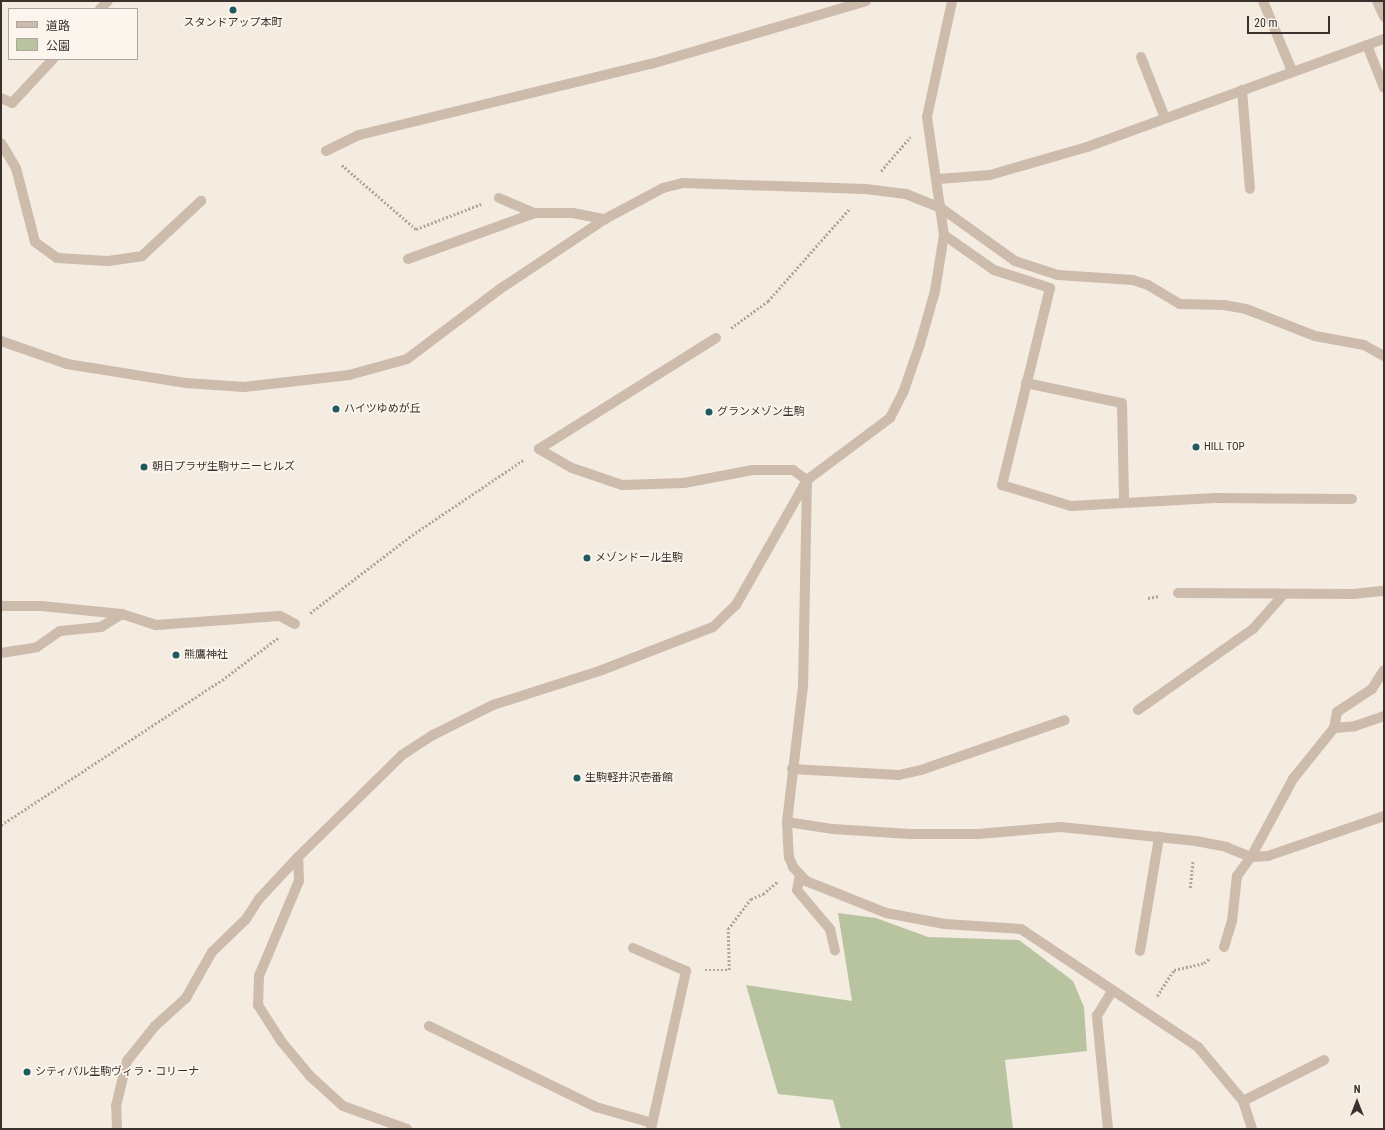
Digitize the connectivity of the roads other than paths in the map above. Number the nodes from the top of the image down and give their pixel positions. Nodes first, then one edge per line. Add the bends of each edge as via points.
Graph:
1 (866, 1) edge
2 (952, 1) edge
3 (1263, 1) edge
4 (1377, 1) edge
5 (1384, 17) edge
6 (1384, 39) edge
7 (1368, 45) junction
8 (1141, 57) dead end
9 (52, 60) edge
10 (1292, 71) junction
11 (1384, 88) edge
12 (1242, 90) junction
13 (1, 98) edge
14 (1165, 118) junction
15 (1, 143) edge
16 (326, 151) road end
17 (938, 179) junction
18 (1250, 189) dead end
19 (498, 198) road end
20 (200, 201) dead end
21 (941, 208) junction
22 (535, 213) junction
23 (606, 219) junction
24 (944, 235) junction
25 (408, 259) dead end
26 (716, 338) road end
27 (1, 341) edge
28 (1384, 356) edge
29 (1026, 383) junction
30 (807, 480) junction
31 (1352, 499) dead end
32 (1124, 502) junction
33 (1384, 591) edge
34 (1178, 593) dead end
35 (1283, 595) junction
36 (1, 606) edge
37 (122, 614) junction
38 (295, 624) road end
39 (1, 653) edge
40 (1384, 670) edge
41 (1138, 710) dead end
42 (1384, 716) edge
43 (1065, 720) dead end
44 (1334, 728) junction
45 (792, 769) junction
46 (1384, 816) edge
47 (787, 822) junction
48 (1158, 837) junction
49 (298, 857) junction
50 (1251, 857) junction
51 (796, 871) junction
52 (1224, 947) road end
53 (633, 948) dead end
54 (835, 950) dead end
55 (1140, 951) dead end
56 (1112, 991) junction
57 (429, 1026) dead end
58 (1324, 1060) dead end
59 (1243, 1101) junction
60 (652, 1126) edge
61 (117, 1129) edge
62 (407, 1129) edge
63 (1108, 1129) edge
64 (1252, 1129) edge

1 - 16 street via 651,64 359,135
2 - 17 street via 927,117
3 - 10 street
4 - 5 street
6 - 7 street
7 - 10 street
7 - 11 street
8 - 14 street
9 - 13 street via 12,103
10 - 12 street
12 - 14 street
12 - 18 street
14 - 17 street via 1025,166 990,175
15 - 20 street via 16,168 35,242 57,258 108,261 142,256
17 - 21 street
19 - 22 street
21 - 23 street via 906,194 866,189 683,183 663,188
21 - 24 street
21 - 28 street via 1015,261 1058,275 1133,280 1148,285 1180,304 1224,305 1246,309 1315,336 1364,345
22 - 23 street via 573,213
22 - 25 street
23 - 27 street via 500,289 407,359 349,375 291,384 244,387 186,383 66,364
24 - 29 street via 994,270 1050,288
24 - 30 street via 935,291 920,344 903,393 890,418
26 - 30 street via 539,449 572,468 622,485 684,483 753,470 793,470
29 - 32 street via 1122,403
29 - 32 street via 1002,485 1071,506
30 - 45 street via 803,686
30 - 49 street via 736,605 713,627 602,670 493,706 433,734 402,755
31 - 32 street via 1215,498
33 - 35 street
34 - 35 street via 1222,591
35 - 41 street via 1253,629
36 - 37 street via 41,606
37 - 38 street via 156,625 280,616
37 - 39 street via 101,627 60,631 37,646
40 - 44 street via 1372,689 1337,712
42 - 44 street via 1355,726
43 - 45 street via 921,770 899,775
44 - 50 street via 1292,779
45 - 47 street
46 - 50 street via 1268,856
47 - 48 street via 833,829 910,834 978,834 1061,827
47 - 51 street via 789,857
48 - 50 street via 1226,847
48 - 55 street
49 - 61 street via 259,900 246,919 212,952 186,998 155,1026 127,1061 116,1106
49 - 62 street via 299,881 259,976 258,1006 281,1041 310,1076 343,1106
50 - 52 street via 1237,876 1232,921
51 - 54 street via 797,890 830,929
51 - 56 street via 806,881 886,913 945,924 1021,929
53 - 60 street via 686,971
56 - 59 street via 1198,1047
56 - 63 street via 1097,1016
57 - 60 street via 596,1107
58 - 59 street
59 - 64 street

